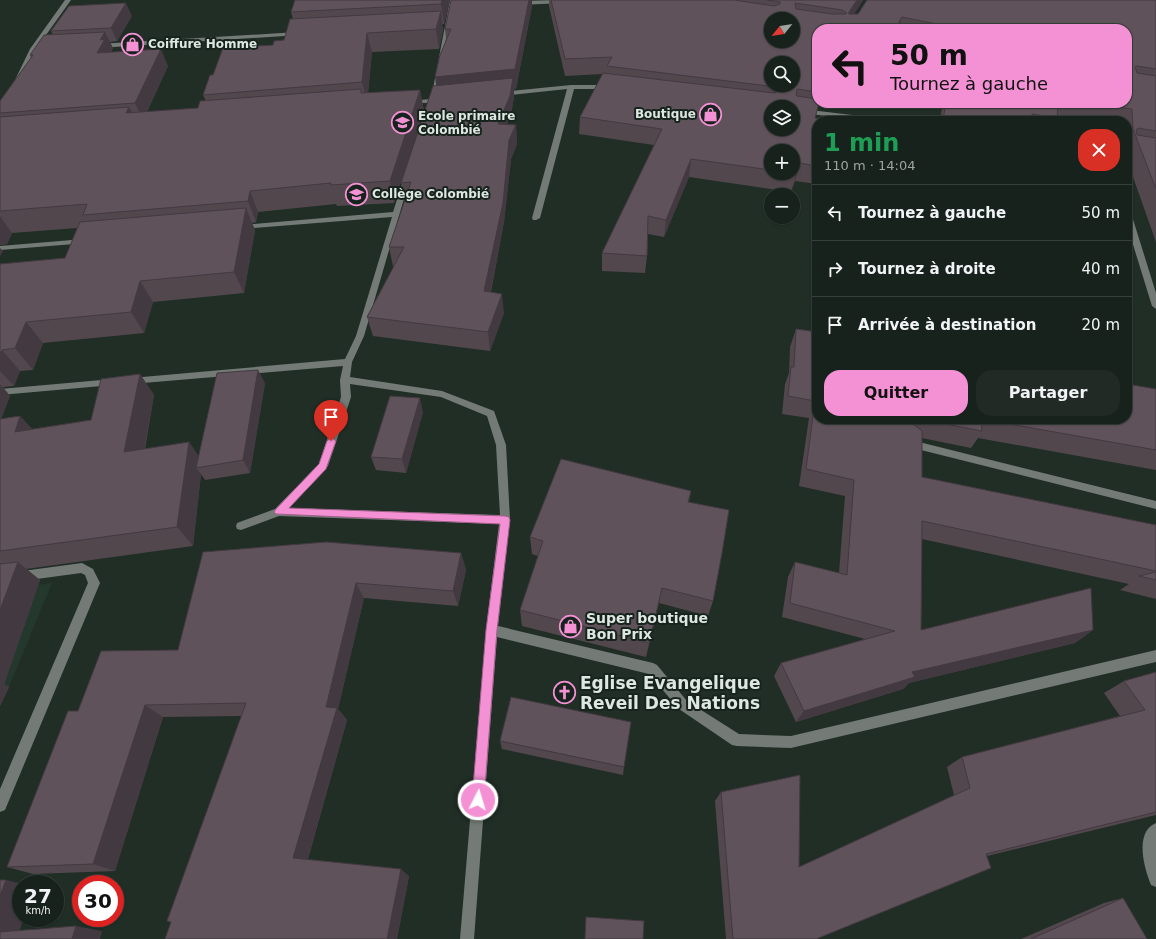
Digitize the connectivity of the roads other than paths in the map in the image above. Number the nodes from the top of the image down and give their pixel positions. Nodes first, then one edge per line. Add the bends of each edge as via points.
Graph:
1 (68, 0) edge
2 (453, 2) edge
3 (569, 2) edge
4 (461, 3) edge
5 (515, 3) edge
6 (440, 26) edge
7 (448, 26) junction
8 (304, 34) edge
9 (89, 46) edge
10 (33, 49) junction
11 (41, 49) edge
12 (571, 87) junction
13 (14, 88) edge
14 (621, 88) edge
15 (494, 95) edge
16 (447, 99) edge
17 (432, 101) junction
18 (400, 103) edge
19 (430, 108) edge
20 (800, 111) edge
21 (844, 116) edge
22 (410, 169) edge
23 (396, 214) junction
24 (536, 218) dead end
25 (229, 228) edge
26 (1132, 229) edge
27 (95, 240) edge
28 (0, 248) edge
29 (1156, 306) edge
30 (348, 362) junction
31 (345, 380) junction
32 (0, 392) edge
33 (899, 424) edge
34 (1156, 505) edge
35 (279, 512) junction
36 (505, 520) junction
37 (241, 526) dead end
38 (0, 579) edge
39 (492, 630) junction
40 (1156, 656) edge
41 (0, 805) edge
42 (1156, 830) edge
43 (1156, 880) edge
44 (467, 939) edge

1 - 10 street
2 - 4 street
2 - 7 street
3 - 5 street
6 - 7 street
7 - 17 street
8 - 9 street
10 - 11 street
10 - 13 street
12 - 14 street
12 - 15 street
12 - 24 street
16 - 17 street
17 - 18 street
17 - 19 street
20 - 21 street
22 - 23 street
23 - 25 street
23 - 30 street via 360,336
26 - 29 street
27 - 28 street
30 - 31 street
30 - 32 street
31 - 35 street via 346,397 323,466
31 - 36 street via 442,394 491,414 501,445
33 - 34 street via 905,438 920,446
35 - 36 street
35 - 37 street
36 - 39 street
38 - 41 street via 82,568 89,572 94,583
39 - 40 street via 653,669 683,705 737,740 791,742
39 - 44 street
42 - 43 street via 1150,837 1151,864

